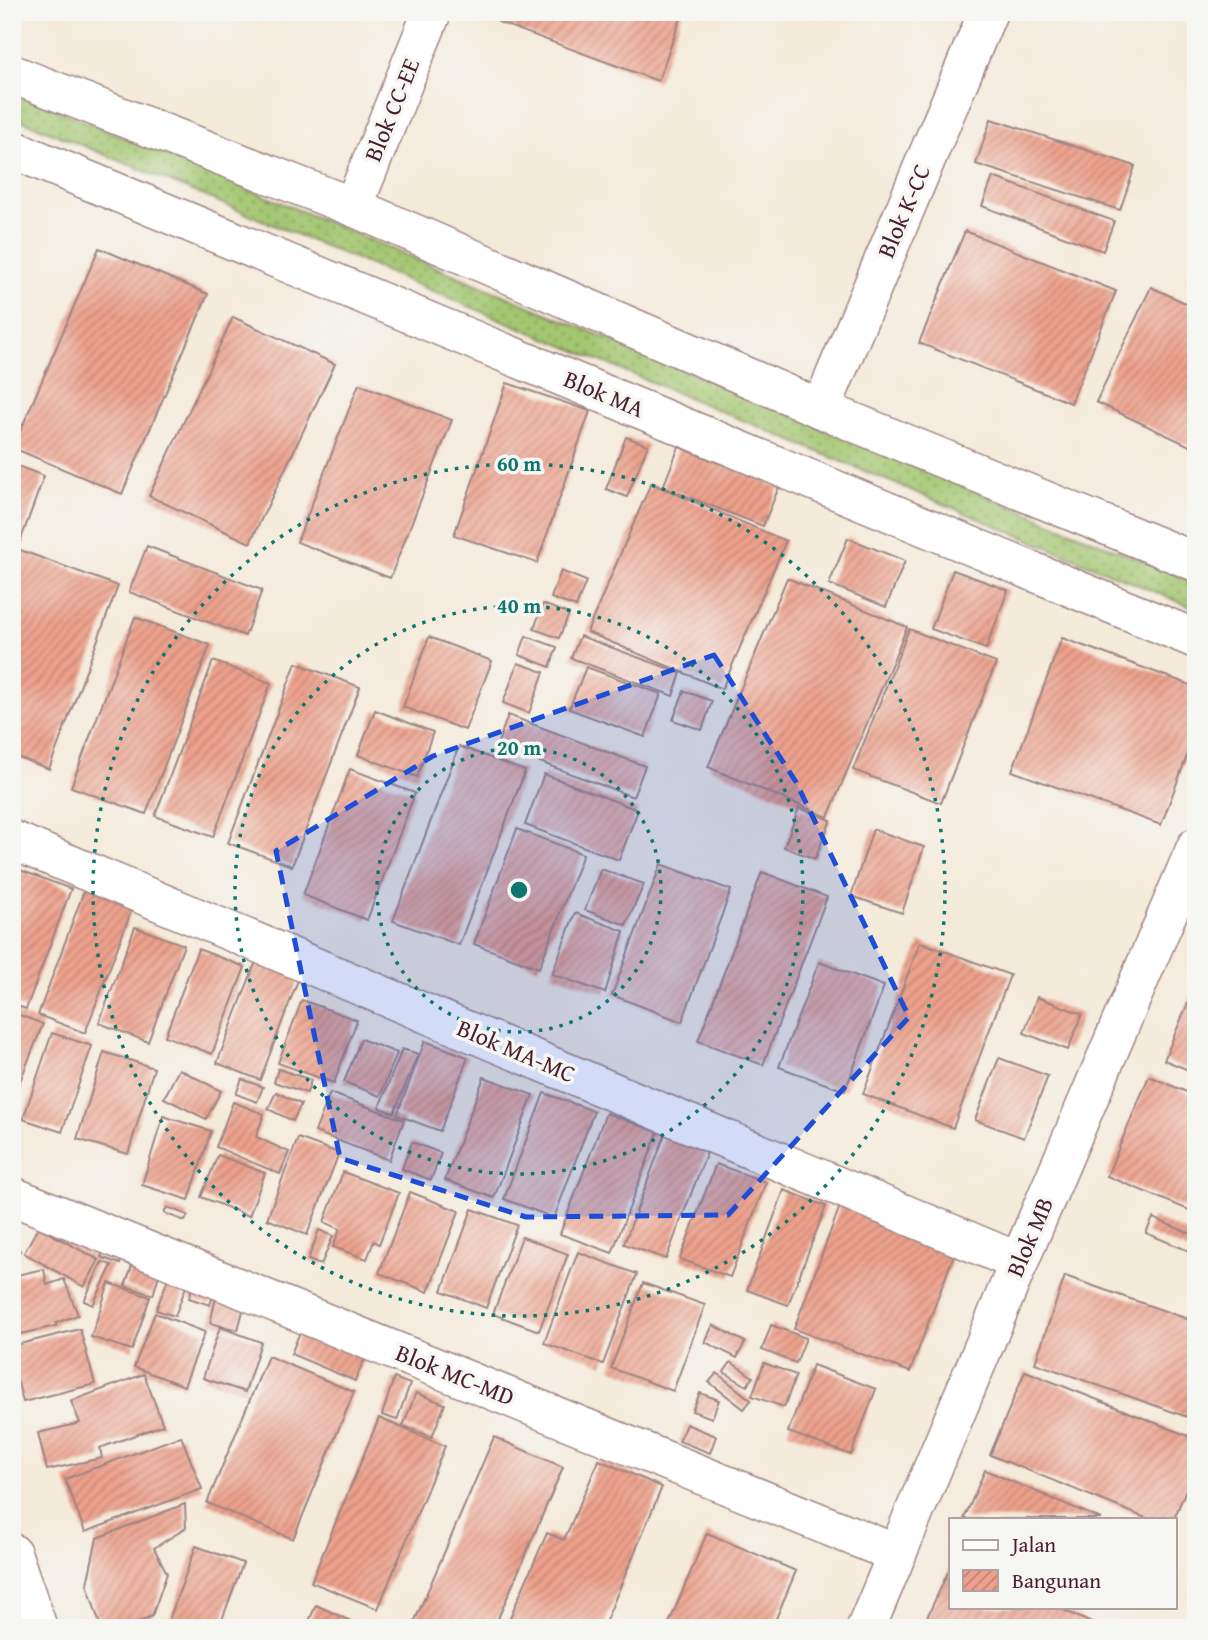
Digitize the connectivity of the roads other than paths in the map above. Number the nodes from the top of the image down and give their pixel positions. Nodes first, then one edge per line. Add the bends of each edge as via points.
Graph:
1 (432, 12) edge
2 (988, 12) edge
3 (12, 74) edge
4 (12, 149) edge
5 (353, 207) junction
6 (821, 409) junction
7 (1196, 562) edge
8 (1196, 639) edge
9 (12, 840) edge
10 (1196, 847) edge
11 (12, 1195) edge
12 (1019, 1262) junction
13 (12, 1553) edge
14 (897, 1554) junction
15 (38, 1628) edge
16 (866, 1628) edge

1 - 5 street, Blok CC-EE
2 - 6 street, Blok K-CC
3 - 5 street
4 - 8 street, Blok MA
5 - 6 street
6 - 7 street
9 - 12 street, Blok MA-MC
10 - 12 street, Blok MB
11 - 14 street, Blok MC-MD
12 - 14 street, Blok MB
13 - 15 street
14 - 16 street, Blok MB

